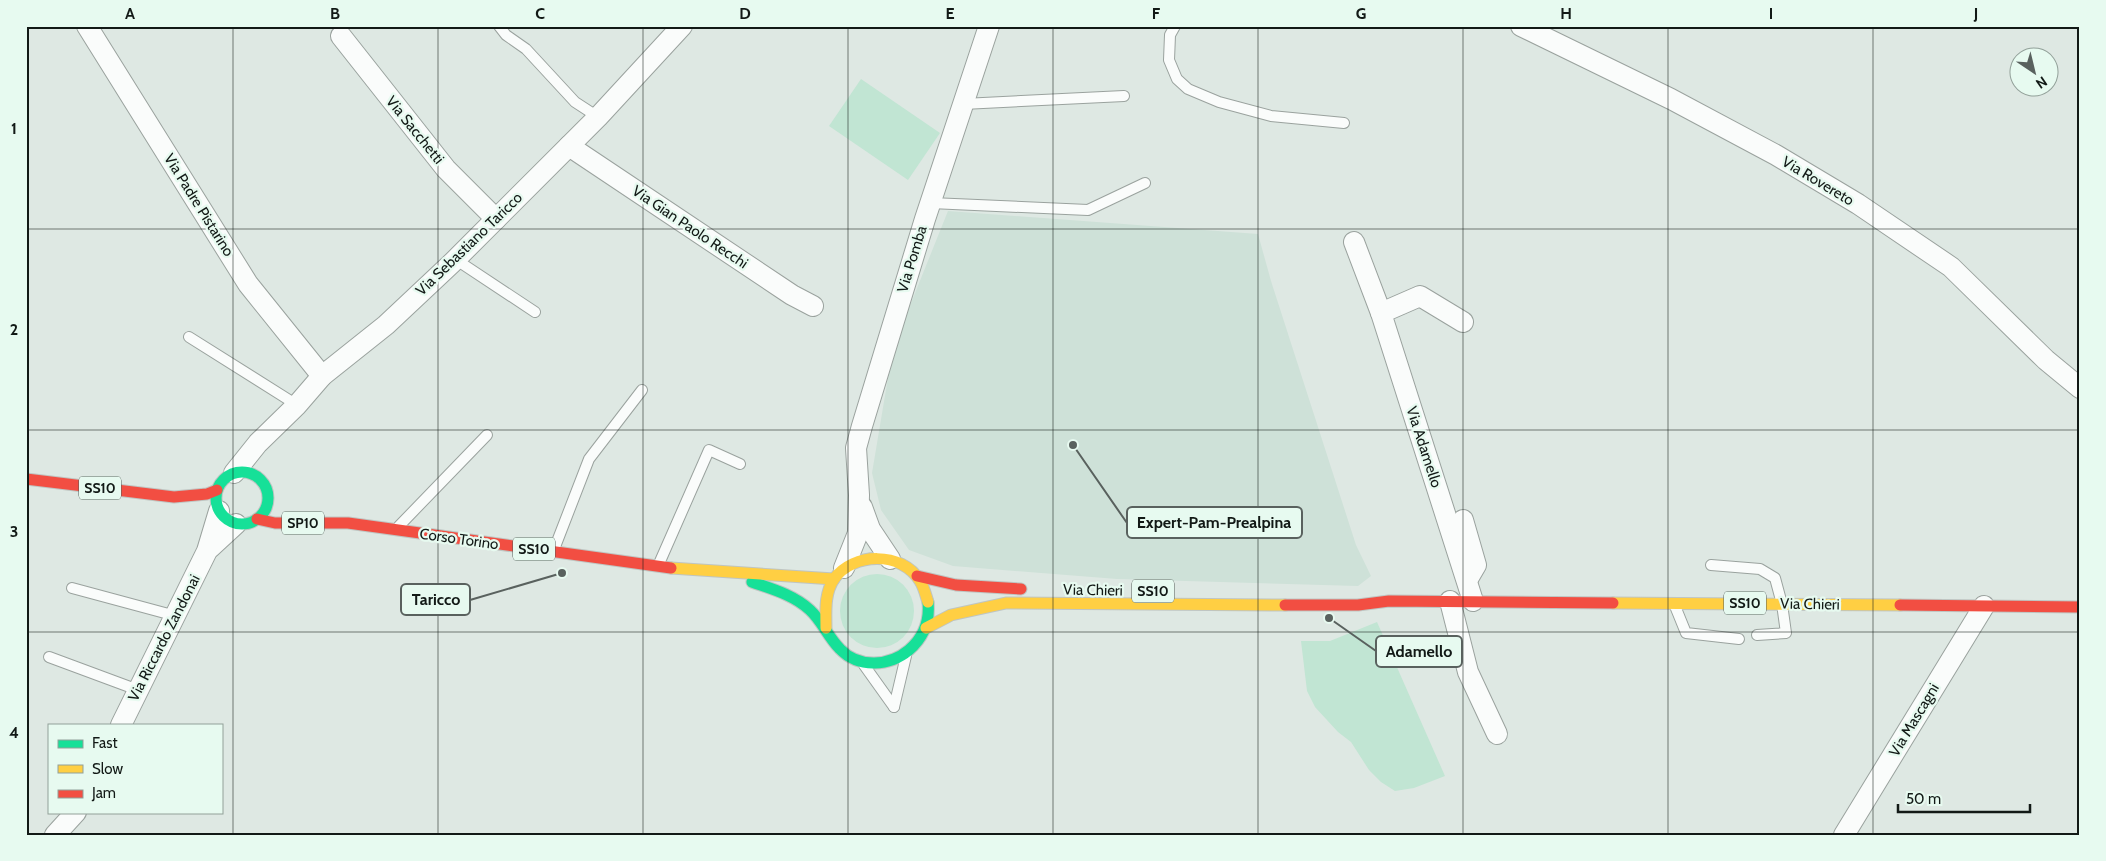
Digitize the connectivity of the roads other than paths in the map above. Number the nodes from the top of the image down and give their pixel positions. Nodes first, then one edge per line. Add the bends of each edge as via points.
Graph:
1 (87, 26) edge
2 (499, 26) edge
3 (682, 26) edge
4 (989, 26) edge
5 (1175, 26) edge
6 (1521, 26) edge
7 (341, 36) dead end
8 (1124, 96) dead end
9 (963, 104) junction
10 (598, 117) junction
11 (1344, 123) dead end
12 (569, 146) junction
13 (1145, 183) dead end
14 (930, 202) junction
15 (496, 218) junction
16 (1354, 242) dead end
17 (455, 259) junction
18 (812, 306) dead end
19 (535, 312) dead end
20 (1381, 313) junction
21 (1463, 322) dead end
22 (190, 337) dead end
23 (322, 376) junction
24 (2080, 388) edge
25 (642, 390) dead end
26 (297, 405) junction
27 (487, 435) dead end
28 (740, 464) dead end
29 (243, 473) junction
30 (26, 479) edge
31 (217, 490) junction
32 (268, 494) junction
33 (859, 495) junction
34 (174, 497) junction
35 (283, 502) dead end
36 (218, 508) junction
37 (312, 512) dead end
38 (257, 519) junction
39 (1463, 520) dead end
40 (236, 524) junction
41 (348, 524) junction
42 (396, 530) junction
43 (207, 551) junction
44 (553, 552) junction
45 (890, 559) junction
46 (1712, 565) dead end
47 (658, 567) junction
48 (720, 572) junction
49 (839, 573) junction
50 (917, 576) junction
51 (1467, 581) junction
52 (72, 588) dead end
53 (1031, 589) dead end
54 (1352, 593) dead end
55 (1450, 600) junction
56 (1389, 601) junction
57 (1473, 601) junction
58 (1673, 603) junction
59 (1782, 604) junction
60 (1984, 606) junction
61 (2080, 606) edge
62 (176, 616) junction
63 (826, 628) junction
64 (926, 628) junction
65 (1757, 635) dead end
66 (1739, 639) dead end
67 (907, 654) junction
68 (49, 657) dead end
69 (860, 661) junction
70 (138, 690) junction
71 (121, 724) edge
72 (1497, 734) dead end
73 (74, 814) edge
74 (55, 835) edge
75 (1844, 835) edge

1 - 23 street, Via Padre Pistarino via 248,284
2 - 10 lane via 526,49 575,102
3 - 10 street, Via Sebastiano Taricco
4 - 9 street, Via Pomba
5 - 11 lane via 1170,34 1169,60 1177,79 1188,89 1219,102 1271,116
6 - 24 street, Via Rovereto via 1671,99 1776,155 1858,204 1951,267 2046,360
7 - 15 street, Via Sacchetti via 446,169
8 - 9 lane
9 - 14 street, Via Pomba
10 - 12 street, Via Sebastiano Taricco
12 - 15 street, Via Sebastiano Taricco
12 - 18 street, Via Gian Paolo Recchi via 792,296
13 - 14 lane via 1088,210
14 - 33 street, Via Pomba via 856,448
15 - 17 street, Via Sebastiano Taricco
16 - 20 street, Via Adamello
17 - 19 lane
17 - 23 street, Via Sebastiano Taricco via 386,325
20 - 21 street via 1420,296
20 - 51 street, Via Adamello
22 - 26 lane
23 - 26 street, Via Sebastiano Taricco
25 - 44 lane via 589,459
26 - 29 street, Via Sebastiano Taricco via 249,454 249,465
27 - 42 lane
28 - 47 lane via 709,450
29 - 31 main road via 220,483
29 - 32 main road via 263,482
30 - 34 main road, SS10
31 - 34 main road, SS10
31 - 36 main road
32 - 35 main road, SP10
32 - 38 main road via 266,508
33 - 45 street, Via Pomba via 870,529
33 - 49 street, Via Pomba via 858,533
34 - 36 main road, SS10 via 190,505
36 - 40 main road
36 - 43 street, Via Riccardo Zandonai
37 - 41 main road, Corso Torino / SP10
38 - 40 main road, Corso Torino via 251,523
38 - 41 main road, Corso Torino / SP10
39 - 51 street via 1476,566
40 - 43 street, Via Riccardo Zandonai
41 - 42 main road, Corso Torino / SS10
42 - 44 main road, Corso Torino / SS10
43 - 62 street, Via Riccardo Zandonai
44 - 47 main road, Corso Torino / SS10
45 - 49 main road via 859,560
45 - 50 main road
46 - 59 lane via 1760,569 1775,578
47 - 48 main road, Corso Torino / SS10
48 - 49 main road
48 - 63 main road via 780,591 810,609
49 - 63 main road via 824,602
50 - 53 main road via 936,583 981,589
50 - 64 main road, Via Chieri / SS10 via 926,592 929,610
51 - 57 street, Via Adamello
52 - 62 lane
54 - 56 main road, Via Chieri
55 - 56 main road, Via Chieri / SS10
55 - 57 main road, Via Chieri / SS10
55 - 72 street via 1468,672
56 - 64 main road, Via Chieri / SS10 via 1358,605 1006,603 951,615
57 - 58 main road, Via Chieri / SS10
58 - 59 main road, Via Chieri / SS10
58 - 66 lane via 1686,633
59 - 60 main road, Via Chieri / SS10
59 - 65 lane via 1786,633
60 - 61 main road, Via Chieri / SS10
60 - 75 street, Via Mascagni
62 - 70 street, Via Riccardo Zandonai
63 - 69 main road via 846,654
64 - 67 main road, Via Chieri / SS10
67 - 69 main road via 892,661
67 - 69 lane via 894,706
68 - 70 lane
70 - 71 street, Via Riccardo Zandonai
73 - 74 street

